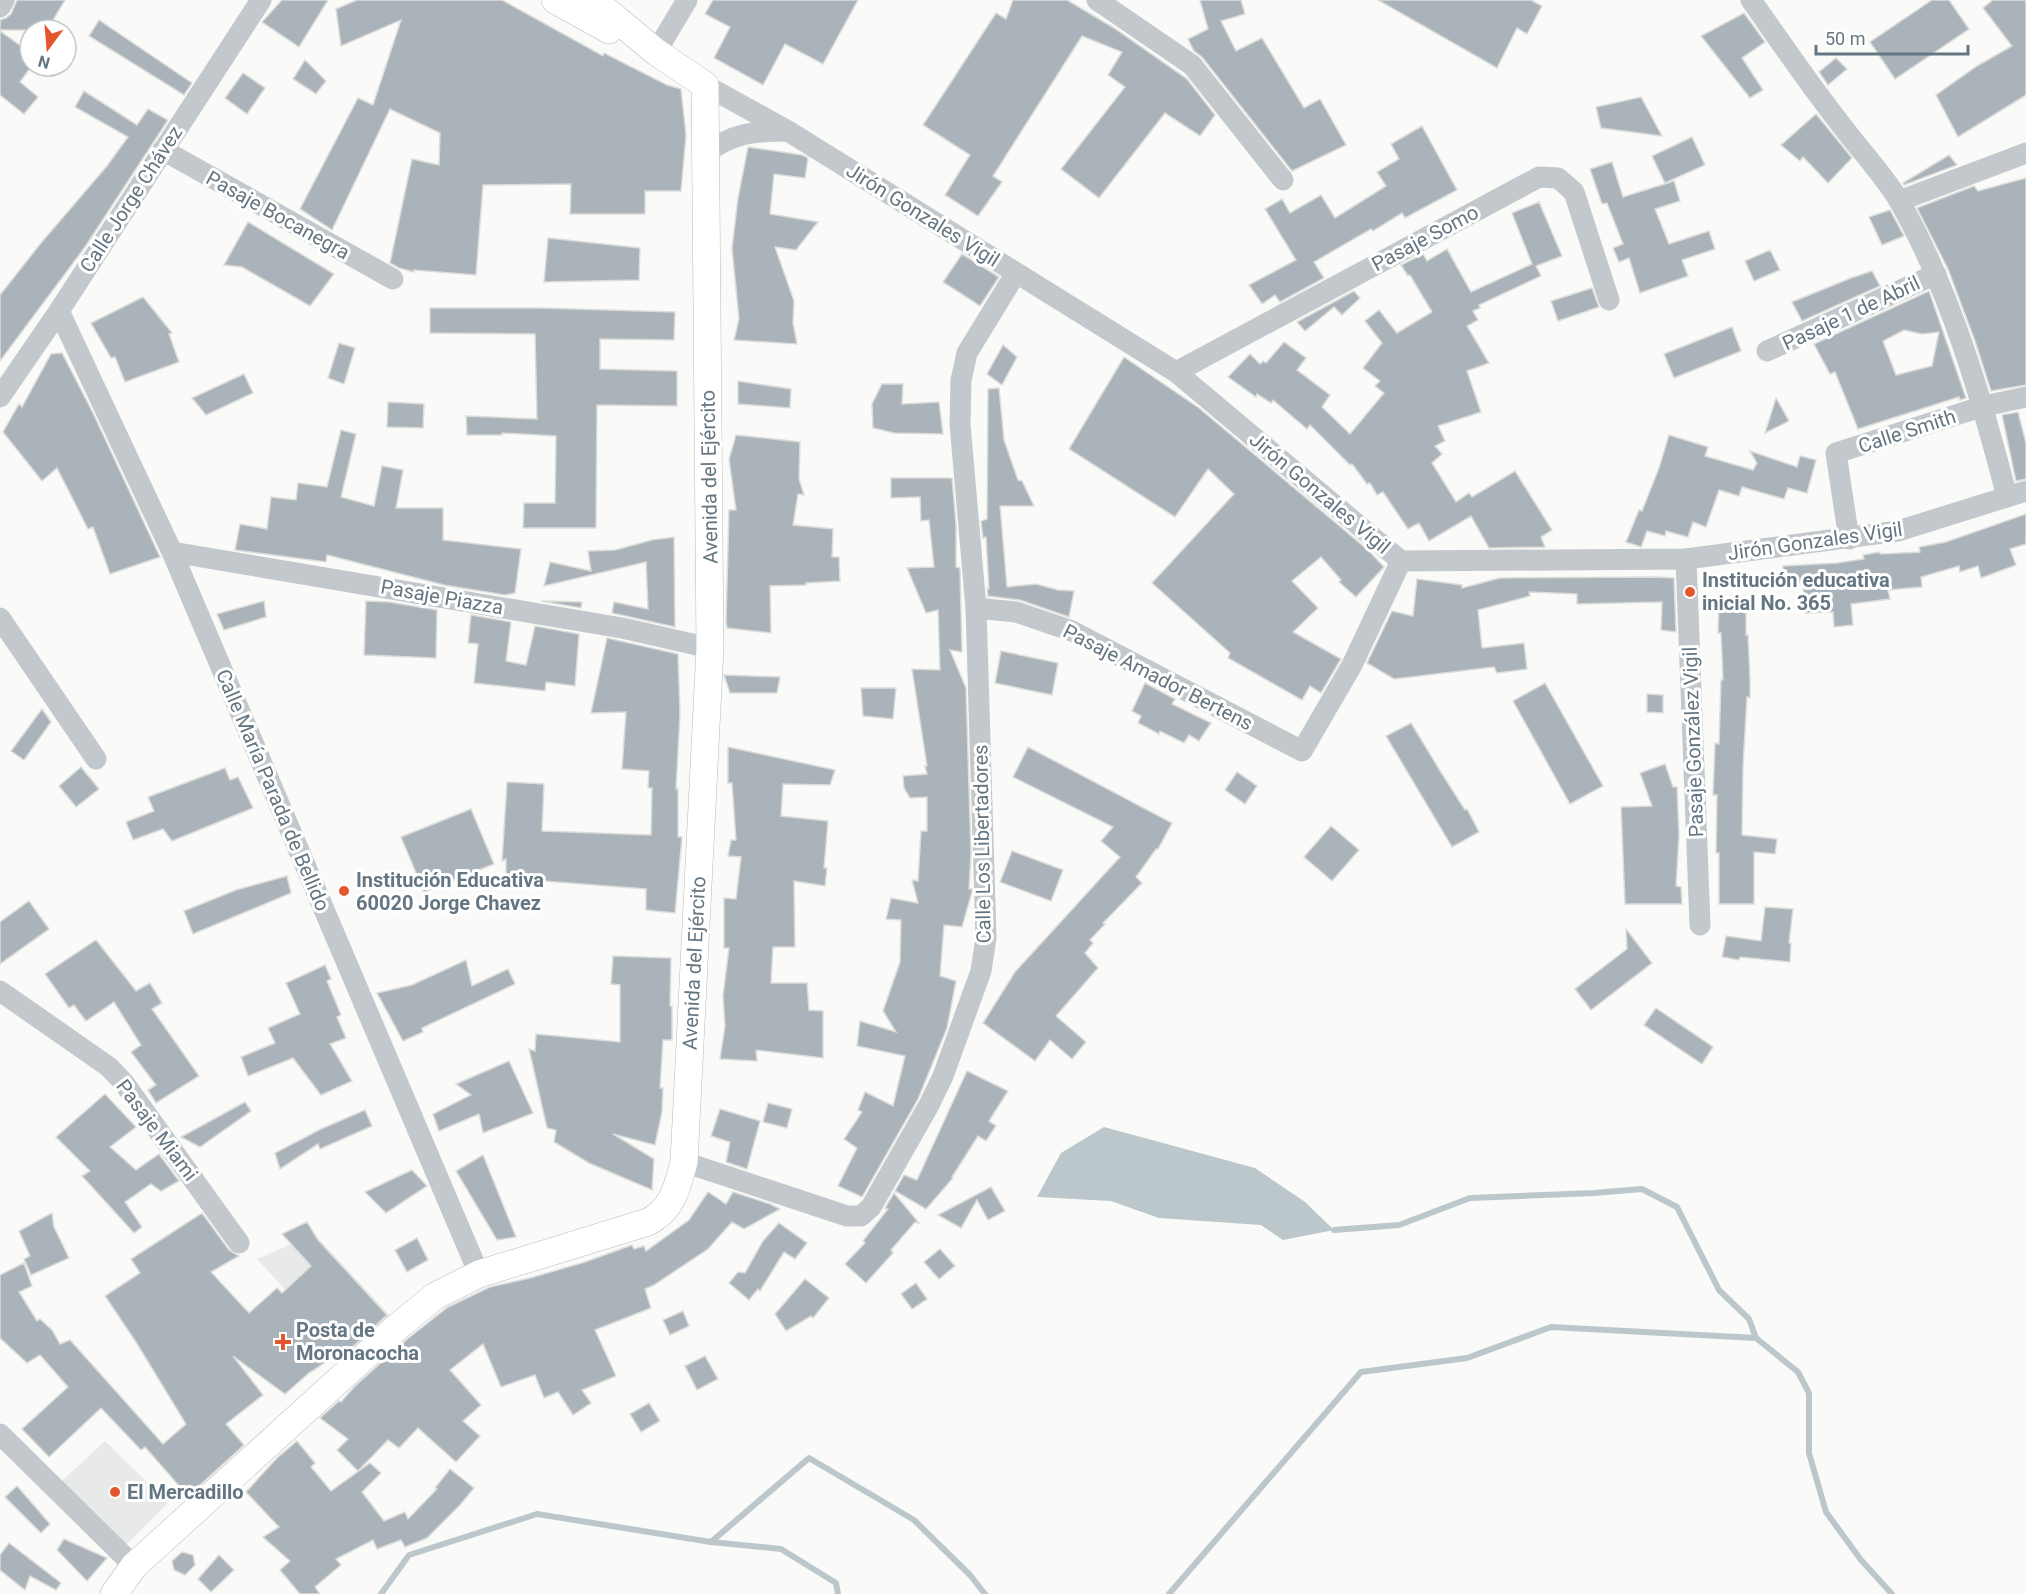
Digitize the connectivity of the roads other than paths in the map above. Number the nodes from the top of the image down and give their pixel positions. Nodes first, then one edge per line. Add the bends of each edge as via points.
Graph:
1 (4, 0) edge
2 (261, 0) edge
3 (555, 0) edge
4 (590, 0) edge
5 (687, 0) edge
6 (1097, 0) edge
7 (1751, 0) edge
8 (0, 7) edge
9 (656, 52) junction
10 (705, 85) junction
11 (788, 131) junction
12 (163, 150) junction
13 (2026, 153) edge
14 (706, 154) junction
15 (1283, 180) dead end
16 (1899, 201) junction
17 (1016, 273) junction
18 (1936, 274) junction
19 (393, 279) dead end
20 (1609, 300) dead end
21 (59, 311) junction
22 (1767, 351) dead end
23 (1176, 372) junction
24 (2026, 397) edge
25 (0, 398) edge
26 (1984, 406) junction
27 (2017, 494) edge
28 (1849, 538) junction
29 (172, 552) junction
30 (1686, 559) junction
31 (1401, 561) junction
32 (976, 608) junction
33 (0, 618) edge
34 (710, 648) junction
35 (96, 759) dead end
36 (1700, 926) dead end
37 (0, 991) edge
38 (684, 1162) junction
39 (239, 1243) dead end
40 (479, 1274) junction
41 (0, 1434) edge
42 (134, 1566) junction
43 (114, 1594) edge

1 - 8 street
2 - 12 street, Calle Jorge Chávez
3 - 9 main road via 592,23
4 - 9 main road
5 - 9 street
6 - 15 street via 1192,65
7 - 16 street
9 - 10 main road
10 - 11 street, Jirón Gonzales Vigil
10 - 14 main road, Avenida del Ejército
11 - 14 street via 748,133 718,143
11 - 17 street, Jirón Gonzales Vigil
12 - 19 street, Pasaje Bocanegra
12 - 21 street, Calle Jorge Chávez
13 - 16 street
14 - 34 main road, Avenida del Ejército
16 - 18 street
17 - 23 street, Jirón Gonzales Vigil
17 - 32 street, Calle Los Libertadores via 967,353 961,380 960,424
18 - 22 street, Pasaje 1 de Abril
18 - 26 street
20 - 23 street, Pasaje Somo via 1574,192 1558,178 1539,177
21 - 25 street, Calle Jorge Chávez
21 - 29 street, Calle María Parada de Bellido
23 - 31 street, Jirón Gonzales Vigil
24 - 26 street, Calle Smith
26 - 27 street
26 - 28 street, Calle Smith via 1836,453
27 - 28 street, Jirón Gonzales Vigil via 1898,531
28 - 30 street, Jirón Gonzales Vigil
29 - 34 street, Pasaje Piazza via 622,628
29 - 40 street, Calle María Parada de Bellido
30 - 31 street, Jirón Gonzales Vigil
30 - 36 street, Pasaje González Vigil
31 - 32 street, Pasaje Amador Bertens via 1352,665 1302,751 1072,631 1016,612
32 - 38 street, Calle Los Libertadores via 986,938 981,971 929,1105 871,1208 861,1216 847,1216
33 - 35 street
34 - 38 main road, Avenida del Ejército
37 - 39 street, Pasaje Miami via 109,1067
38 - 40 main road, Avenida del Ejército via 678,1187 659,1217
40 - 42 main road, Avenida del Ejército via 435,1296 396,1328
41 - 42 street
42 - 43 main road, Avenida del Ejército

